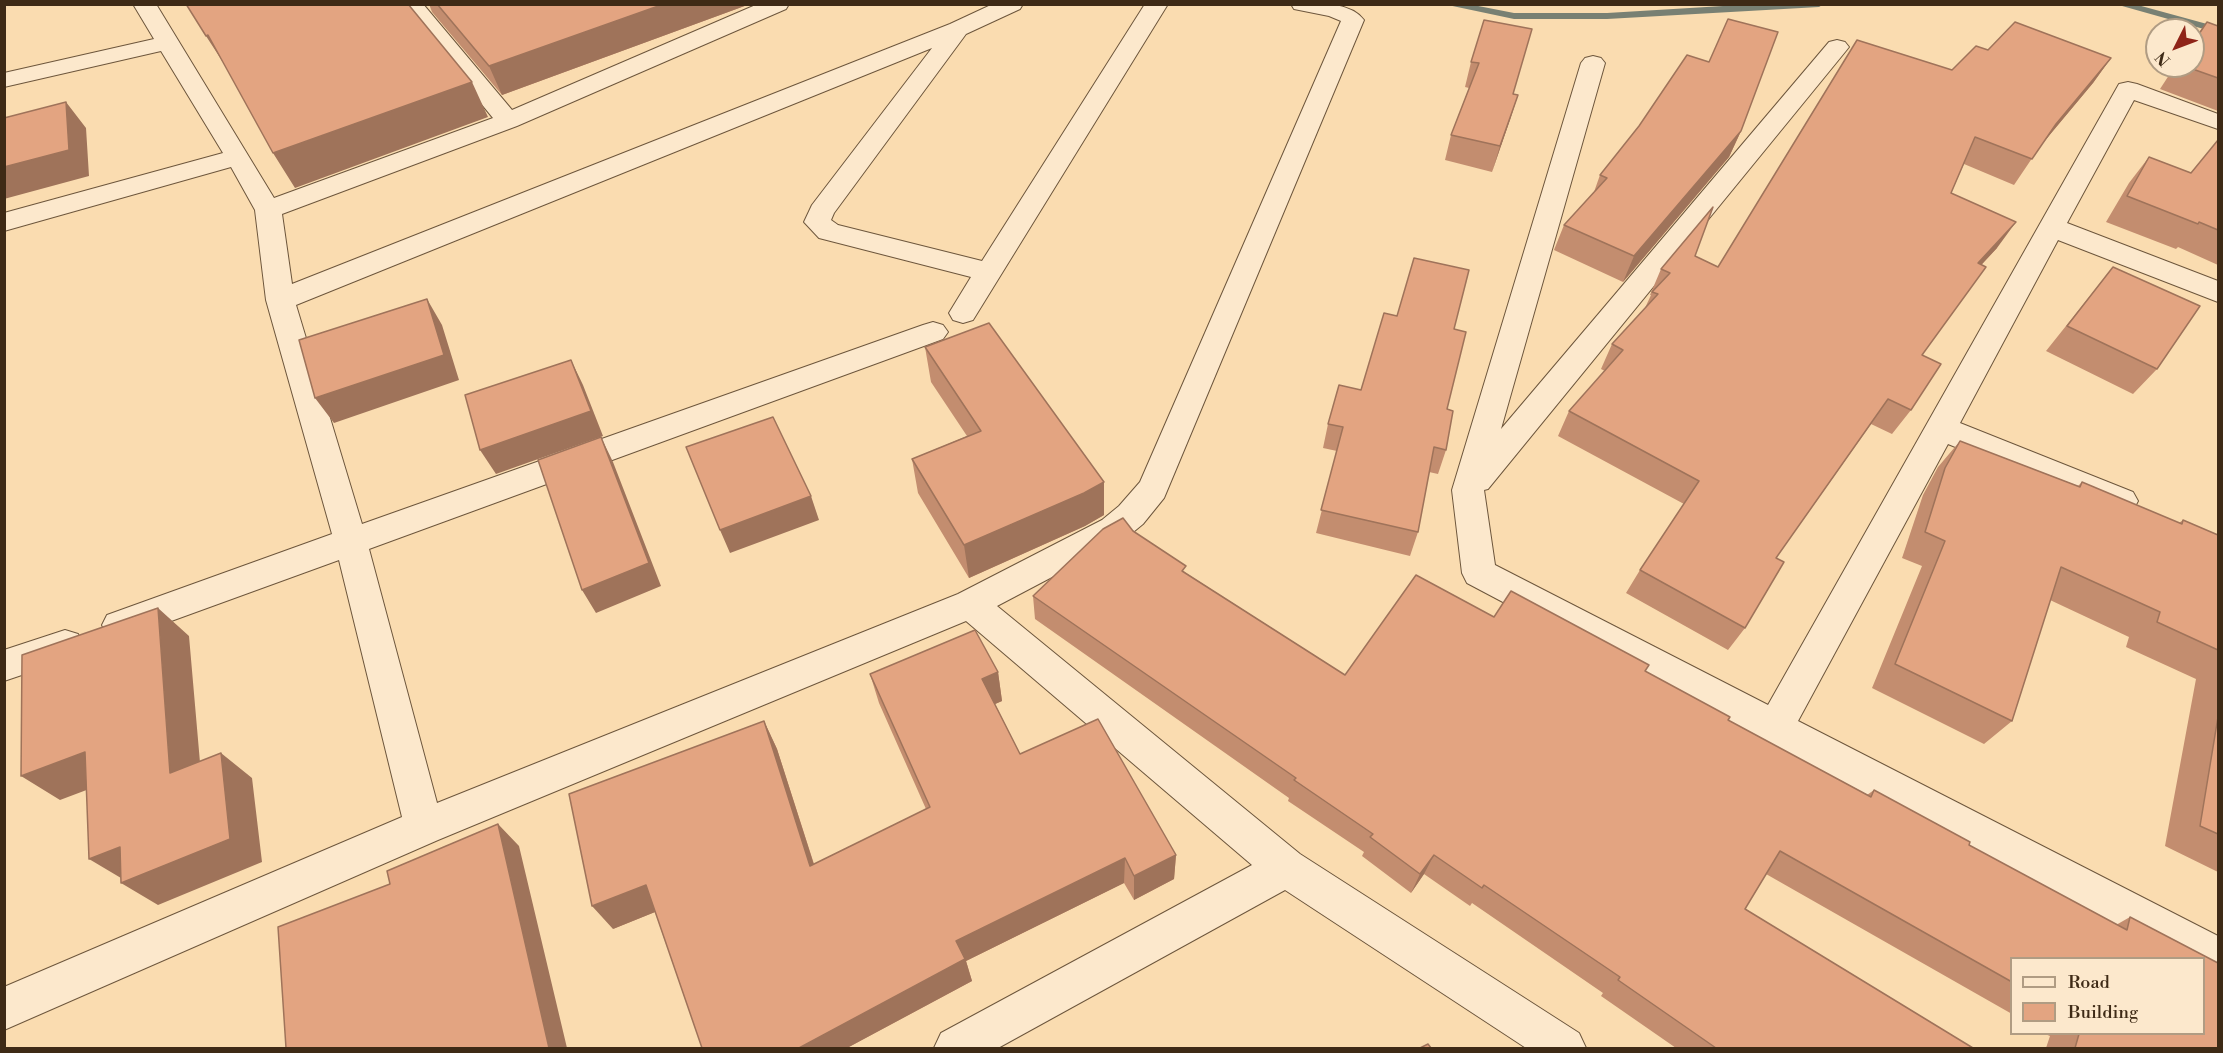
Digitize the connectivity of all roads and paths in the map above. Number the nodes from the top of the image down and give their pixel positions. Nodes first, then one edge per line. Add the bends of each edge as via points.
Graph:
1 (778, 4) edge
2 (1012, 4) edge
3 (1157, 4) edge
4 (1302, 4) edge
5 (154, 7) edge
6 (422, 7) edge
7 (958, 29) junction
8 (168, 43) junction
9 (1837, 47) dead end
10 (1593, 63) dead end
11 (4, 80) edge
12 (508, 121) junction
13 (2218, 122) edge
14 (238, 157) junction
15 (268, 210) junction
16 (4, 222) edge
17 (2051, 227) junction
18 (989, 272) junction
19 (2218, 292) edge
20 (280, 300) junction
21 (963, 313) dead end
22 (933, 332) dead end
23 (1941, 428) junction
24 (1468, 490) junction
25 (2152, 513) edge
26 (351, 542) junction
27 (970, 604) junction
28 (4, 666) edge
29 (1775, 728) junction
30 (424, 827) junction
31 (1286, 868) junction
32 (2218, 958) edge
33 (4, 1009) edge
34 (956, 1048) edge
35 (1564, 1048) edge

1 - 12 street
2 - 7 street
3 - 18 street
4 - 27 street via 1350,16 1352,24 1153,489 1114,529
5 - 8 street
6 - 12 street
7 - 18 street via 821,211 817,222 829,232
7 - 20 street
8 - 11 street
8 - 14 street
9 - 24 street
10 - 24 street
12 - 15 street
13 - 17 street via 2128,88
14 - 15 street
14 - 16 street
15 - 20 street
17 - 19 street
17 - 23 street
18 - 21 street
20 - 26 street
22 - 26 street
23 - 25 street
23 - 29 street
24 - 29 street via 1479,573
26 - 28 street
26 - 30 street
27 - 30 street
27 - 31 street
29 - 32 street
30 - 33 street
31 - 34 street
31 - 35 street

